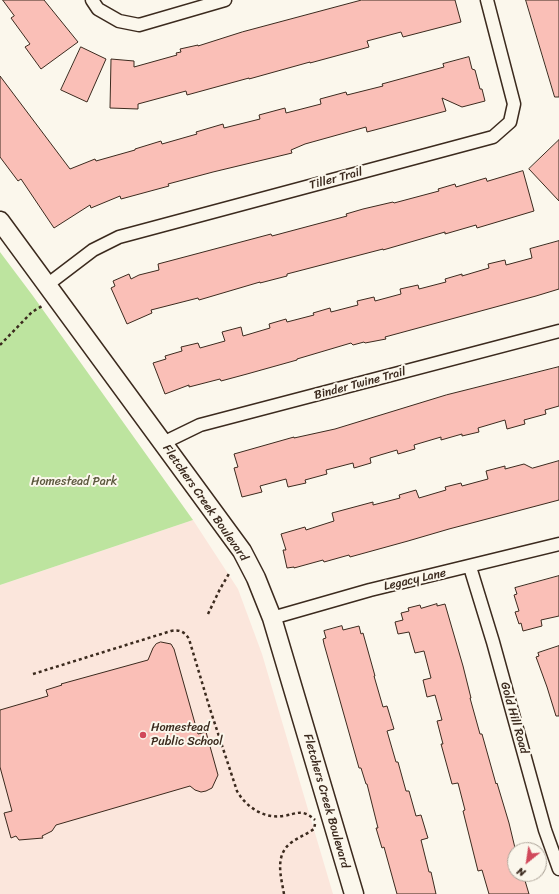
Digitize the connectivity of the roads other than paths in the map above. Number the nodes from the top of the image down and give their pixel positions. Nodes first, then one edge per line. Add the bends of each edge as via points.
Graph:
1 (92, 0) edge
2 (225, 0) edge
3 (487, 0) edge
4 (0, 221) edge
5 (47, 285) junction
6 (559, 331) edge
7 (163, 443) junction
8 (559, 544) edge
9 (470, 567) junction
10 (272, 618) junction
11 (559, 869) edge
12 (354, 894) edge

1 - 2 street via 98,9 119,20 139,25
3 - 5 street, Tiller Trail via 514,104 510,122 493,137 119,237 93,250
4 - 5 street, Fletchers Creek Boulevard
5 - 7 street, Fletchers Creek Boulevard
6 - 7 street, Binder Twine Trail via 200,426
7 - 10 street, Fletchers Creek Boulevard via 242,551
8 - 9 street, Legacy Lane
9 - 10 street, Legacy Lane via 370,590
9 - 11 street, Gold Hill Road via 545,830
10 - 12 street, Fletchers Creek Boulevard

